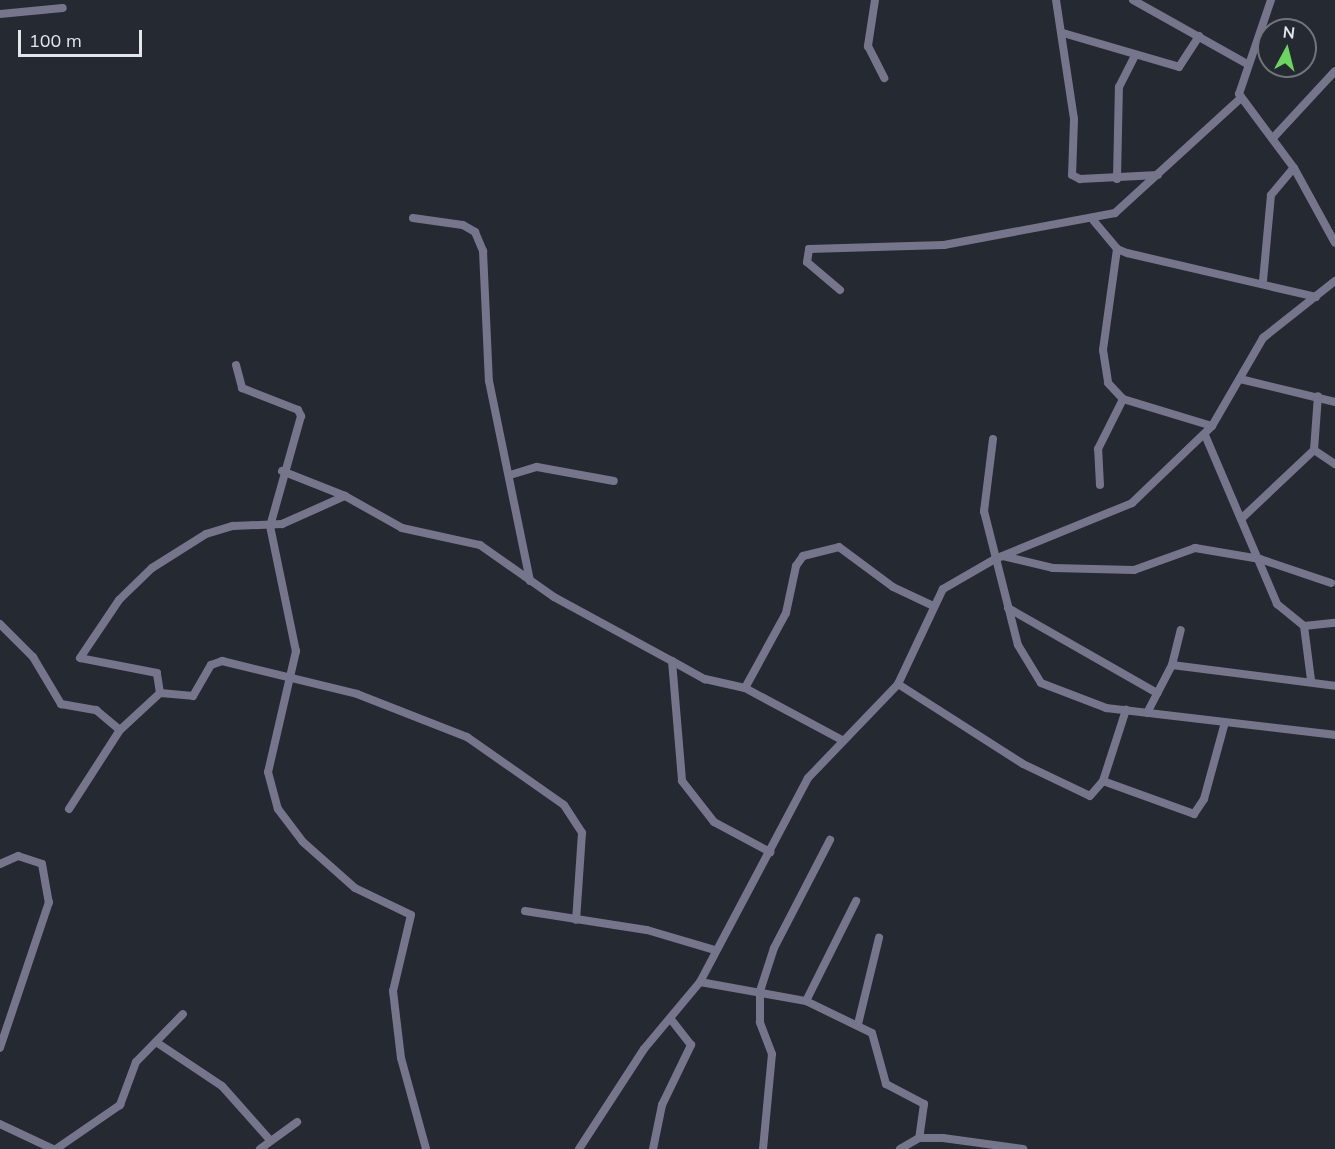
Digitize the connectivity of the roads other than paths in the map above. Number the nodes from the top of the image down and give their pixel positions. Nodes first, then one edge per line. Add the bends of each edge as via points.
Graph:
1 (875, 0) edge
2 (1056, 0) edge
3 (1134, 0) edge
4 (1271, 0) edge
5 (63, 8) dead end
6 (0, 14) edge
7 (1063, 33) junction
8 (1199, 36) junction
9 (1135, 55) junction
10 (1247, 64) junction
11 (1335, 71) edge
12 (884, 78) dead end
13 (1240, 99) junction
14 (1273, 138) junction
15 (1294, 168) junction
16 (1158, 175) junction
17 (1117, 179) junction
18 (413, 218) dead end
19 (1093, 220) junction
20 (1335, 243) edge
21 (1117, 249) junction
22 (1263, 280) junction
23 (1335, 281) edge
24 (840, 290) dead end
25 (1316, 297) junction
26 (236, 365) dead end
27 (1240, 379) junction
28 (1318, 396) junction
29 (1123, 399) junction
30 (1335, 402) edge
31 (1212, 426) junction
32 (1205, 435) junction
33 (993, 438) dead end
34 (1314, 450) junction
35 (1335, 464) edge
36 (282, 471) junction
37 (510, 475) junction
38 (614, 481) dead end
39 (1100, 484) dead end
40 (345, 496) junction
41 (1241, 519) junction
42 (270, 526) junction
43 (999, 558) junction
44 (1260, 559) junction
45 (530, 581) junction
46 (1331, 583) dead end
47 (931, 605) junction
48 (1008, 608) junction
49 (1335, 623) edge
50 (0, 624) edge
51 (1304, 626) junction
52 (1181, 630) dead end
53 (672, 662) junction
54 (1172, 665) junction
55 (294, 677) junction
56 (1311, 680) junction
57 (898, 684) junction
58 (1335, 686) edge
59 (745, 688) junction
60 (160, 693) junction
61 (1157, 693) junction
62 (1126, 710) junction
63 (1147, 714) junction
64 (1224, 726) junction
65 (120, 730) junction
66 (1335, 735) edge
67 (842, 740) junction
68 (1103, 781) junction
69 (69, 808) dead end
70 (830, 840) dead end
71 (770, 852) junction
72 (0, 864) edge
73 (856, 901) dead end
74 (525, 911) dead end
75 (576, 920) junction
76 (879, 938) dead end
77 (716, 950) junction
78 (700, 982) junction
79 (759, 991) junction
80 (806, 1001) junction
81 (183, 1014) dead end
82 (671, 1019) junction
83 (858, 1024) junction
84 (156, 1042) junction
85 (0, 1048) edge
86 (297, 1122) dead end
87 (0, 1124) edge
88 (919, 1138) junction
89 (270, 1140) junction
90 (54, 1149) edge
91 (260, 1149) edge
92 (426, 1149) edge
93 (579, 1149) edge
94 (653, 1149) edge
95 (764, 1149) edge
96 (900, 1149) edge
97 (1023, 1149) edge

1 - 12 street via 868,46
2 - 7 street
3 - 8 street
4 - 10 street
5 - 6 street
7 - 9 street
7 - 17 street via 1074,119 1070,171 1080,179
8 - 9 street via 1179,67
8 - 10 street
9 - 17 street via 1119,87
10 - 13 street
11 - 14 street
13 - 14 street
13 - 16 street
14 - 15 street
15 - 20 street
15 - 22 street via 1271,195
16 - 17 street
16 - 19 street via 1132,202
18 - 37 street via 463,225 475,232 483,251 488,370
19 - 21 street
19 - 24 street via 944,245 808,249 807,262
21 - 22 street
21 - 29 street via 1103,350 1108,383
22 - 25 street
23 - 25 street
25 - 27 street via 1263,338
26 - 36 street via 242,388 300,412
27 - 28 street
27 - 31 street
28 - 30 street
28 - 34 street
29 - 31 street
29 - 39 street via 1098,449
31 - 32 street
32 - 41 street
32 - 43 street via 1132,503
33 - 43 street via 983,498
34 - 35 street
34 - 41 street
36 - 40 street
36 - 42 street
37 - 38 street via 537,467
37 - 45 street
40 - 42 street
40 - 45 street via 402,528 480,545
41 - 44 street
42 - 55 street via 274,562 295,633
42 - 60 street via 219,529 176,550 119,600 83,648 82,661 157,673
43 - 44 street via 1076,569 1148,567 1195,548
43 - 47 street via 953,581
43 - 48 street
44 - 46 street
44 - 51 street via 1277,604
45 - 53 street
47 - 57 street
47 - 59 street via 892,587 839,547 803,556 796,566 786,613
48 - 61 street
48 - 62 street via 1018,645 1041,683 1064,696
49 - 51 street
50 - 65 street via 33,657 62,704 96,710
51 - 56 street
52 - 54 street
53 - 59 street via 705,679
53 - 71 street via 682,781 714,822
54 - 56 street
54 - 61 street
55 - 60 street via 218,661 193,696
55 - 75 street via 357,694 467,737 564,805 582,833
55 - 92 street via 268,761 278,809 303,842 355,888 411,915 393,991 401,1058
56 - 58 street
57 - 67 street
57 - 68 street via 1077,792 1094,794
59 - 67 street
60 - 65 street
61 - 63 street
62 - 63 street
62 - 68 street
63 - 64 street
64 - 66 street
64 - 68 street via 1204,799 1194,814
65 - 69 street
67 - 71 street via 808,778
70 - 79 street via 774,948
71 - 77 street
72 - 85 street via 18,856 42,864 49,902
73 - 80 street
74 - 75 street
75 - 77 street via 647,930
76 - 83 street
77 - 78 street
78 - 79 street
78 - 82 street
79 - 80 street
79 - 95 street via 760,1022 772,1054
80 - 83 street
81 - 84 street
82 - 93 street via 644,1049
82 - 94 street via 691,1045 662,1105
83 - 88 street via 878,1040 886,1084 921,1098
84 - 89 street via 222,1086
84 - 90 street via 136,1062 120,1105
86 - 89 street
87 - 90 street
88 - 96 street
88 - 97 street
89 - 91 street

